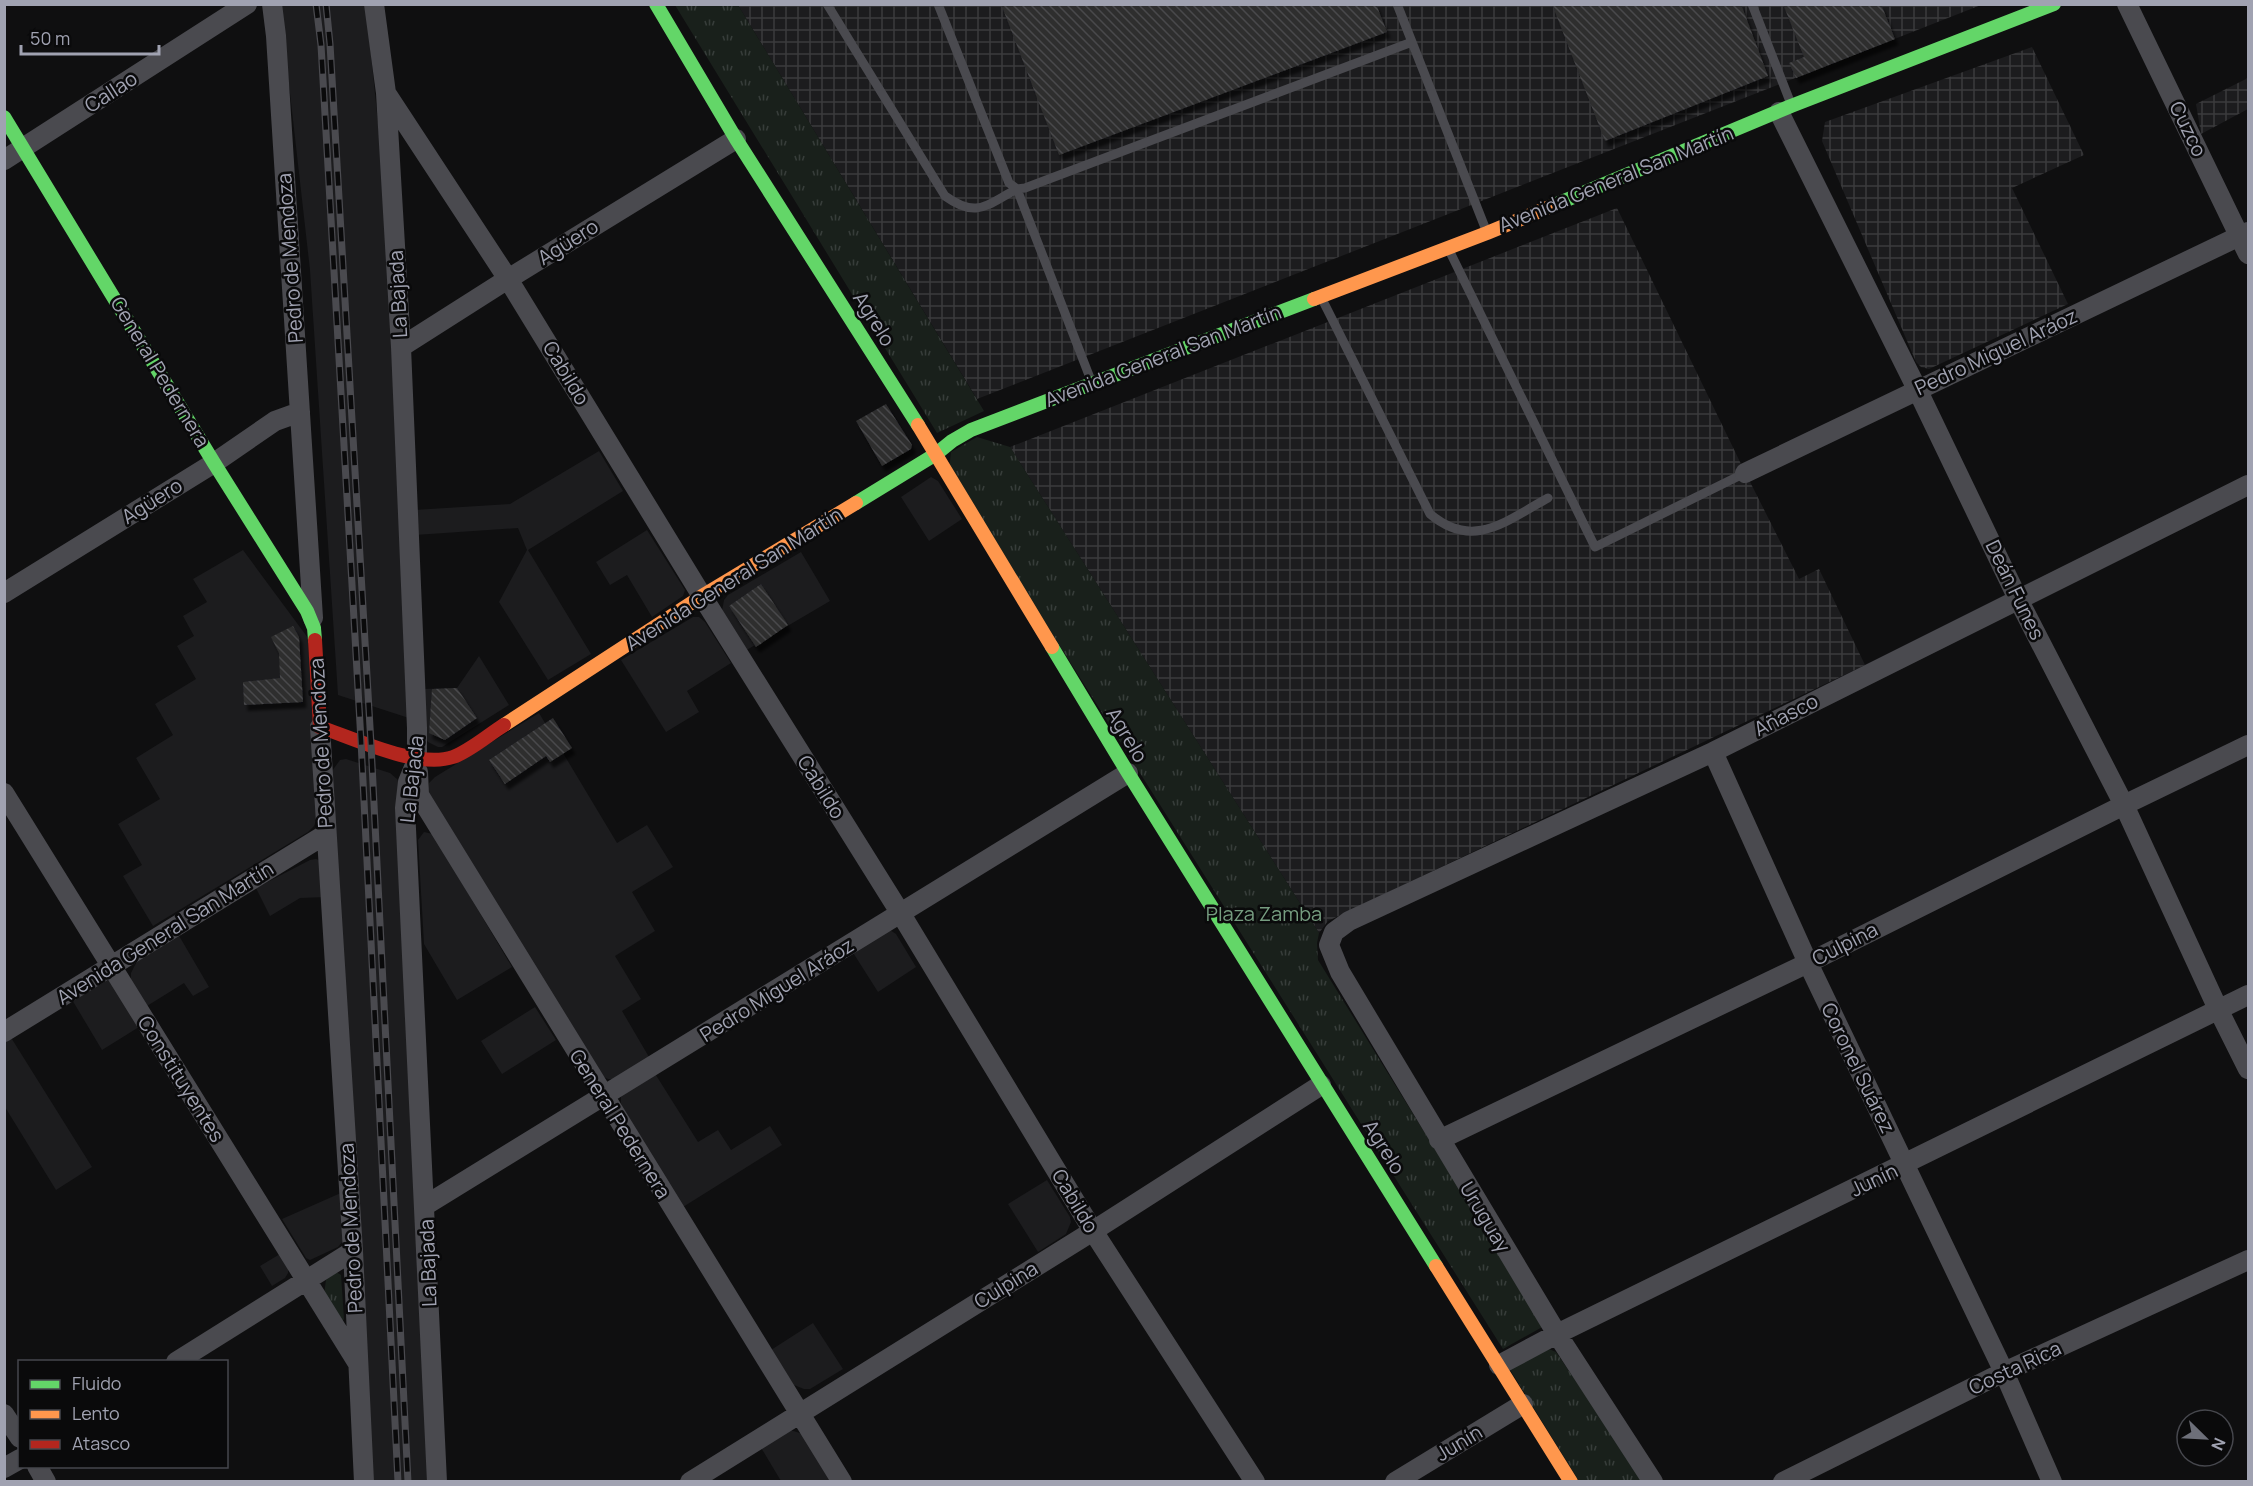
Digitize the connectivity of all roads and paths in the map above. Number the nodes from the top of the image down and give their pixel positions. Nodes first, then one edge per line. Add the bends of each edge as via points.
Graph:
1 (248, 4) edge
2 (272, 4) edge
3 (374, 4) edge
4 (656, 4) edge
5 (827, 4) edge
6 (938, 4) edge
7 (1397, 4) edge
8 (1752, 4) edge
9 (2054, 4) edge
10 (2127, 4) edge
11 (2024, 10) edge
12 (1412, 42) junction
13 (386, 93) junction
14 (1785, 109) junction
15 (4, 117) edge
16 (736, 139) junction
17 (24, 148) junction
18 (4, 160) edge
19 (1017, 189) junction
20 (1487, 233) junction
21 (2246, 241) edge
22 (1448, 248) junction
23 (508, 279) junction
24 (1321, 296) junction
25 (401, 347) junction
26 (1092, 384) junction
27 (1917, 389) junction
28 (300, 412) junction
29 (936, 454) junction
30 (214, 463) junction
31 (1745, 473) joint
32 (2248, 485) edge
33 (1548, 498) dead end
34 (4, 593) edge
35 (702, 596) junction
36 (2018, 599) junction
37 (314, 628) junction
38 (320, 727) junction
39 (2248, 745) edge
40 (1713, 752) junction
41 (417, 760) junction
42 (1128, 773) junction
43 (4, 793) edge
44 (2124, 805) junction
45 (326, 834) junction
46 (901, 914) junction
47 (1329, 945) joint
48 (1808, 963) junction
49 (111, 967) junction
50 (2248, 995) edge
51 (2218, 1009) junction
52 (4, 1032) edge
53 (2248, 1069) edge
54 (1321, 1085) junction
55 (603, 1097) junction
56 (1439, 1140) junction
57 (1905, 1164) junction
58 (426, 1205) junction
59 (1093, 1231) junction
60 (353, 1251) junction
61 (2248, 1260) edge
62 (305, 1281) junction
63 (1557, 1334) junction
64 (179, 1360) edge
65 (359, 1364) junction
66 (1499, 1365) junction
67 (2004, 1372) junction
68 (1523, 1404) junction
69 (798, 1413) junction
70 (4, 1414) edge
71 (18, 1435) edge
72 (18, 1460) edge
73 (4, 1468) edge
74 (38, 1468) edge
75 (46, 1482) edge
76 (364, 1482) edge
77 (437, 1482) edge
78 (690, 1482) edge
79 (842, 1482) edge
80 (1255, 1482) edge
81 (1395, 1482) edge
82 (1571, 1482) edge
83 (1653, 1482) edge
84 (1783, 1482) edge
85 (2052, 1482) edge

1 - 17 street, Callao
2 - 28 street, Pedro de Mendoza
3 - 13 street, La Bajada
4 - 16 street, Agrelo
5 - 19 lane via 945,196 958,206 978,210
6 - 19 lane via 1009,183
7 - 12 lane
8 - 14 lane
9 - 11 street, Avenida General San Martín
10 - 21 street, Cuzco
11 - 14 street, Avenida General San Martín
12 - 19 lane
12 - 20 lane
13 - 23 street, Cabildo
13 - 25 street, La Bajada
14 - 20 street, Avenida General San Martín
14 - 27 street, Deán Funes
15 - 17 street, General Pedernera
16 - 23 street, Agüero
16 - 29 street, Agrelo
17 - 18 street, Callao
17 - 30 street, General Pedernera
19 - 26 lane
20 - 22 street, Avenida General San Martín
21 - 27 street, Pedro Miguel Aráoz
22 - 24 street, Avenida General San Martín
22 - 31 lane via 1595,547
23 - 25 street, Agüero
23 - 35 street, Cabildo
24 - 26 street, Avenida General San Martín
24 - 33 lane via 1430,514 1456,529 1476,532 1490,530
25 - 41 street, La Bajada
26 - 29 street, Avenida General San Martín via 971,430
27 - 31 street, Pedro Miguel Aráoz
27 - 36 street, Deán Funes
28 - 30 street, Agüero via 275,421
28 - 37 street, Pedro de Mendoza
29 - 35 street, Avenida General San Martín
29 - 42 street, Agrelo
30 - 34 street, Agüero
30 - 37 street, General Pedernera
32 - 36 street, Añasco
35 - 41 street, Avenida General San Martín via 456,756
35 - 46 street, Cabildo
36 - 40 street, Añasco
36 - 44 street, Deán Funes
37 - 38 street, Pedro de Mendoza
38 - 41 street, Avenida General San Martín
38 - 45 street, Pedro de Mendoza
39 - 44 street, Culpina
40 - 47 street, Añasco via 1349,921 1334,932
40 - 48 street, Coronel Suárez
41 - 55 street, General Pedernera via 419,795
41 - 58 street, La Bajada via 408,782 405,808
42 - 46 street, Pedro Miguel Aráoz
42 - 54 street, Agrelo
43 - 49 street, Constituyentes
44 - 48 street, Culpina
44 - 51 street, Deán Funes
45 - 49 street, Avenida General San Martín
45 - 60 street, Pedro de Mendoza
46 - 55 street, Pedro Miguel Aráoz
46 - 59 street, Cabildo
47 - 56 street, Uruguay via 1340,972
48 - 56 street, Culpina
48 - 57 street, Coronel Suárez
49 - 52 street, Avenida General San Martín
49 - 62 street, Constituyentes
50 - 51 street, Junín
51 - 53 street, Deán Funes
51 - 57 street, Junín
54 - 59 street, Culpina
54 - 66 street, Agrelo
55 - 58 street, Pedro Miguel Aráoz
55 - 69 street, General Pedernera
56 - 63 street, Uruguay
57 - 63 street, Junín
57 - 67 street, Coronel Suárez
58 - 77 street, La Bajada
59 - 69 street, Culpina
59 - 80 street, Cabildo
60 - 62 street
60 - 65 street, Pedro de Mendoza
61 - 67 street, Costa Rica
62 - 64 street
62 - 65 street, Constituyentes
63 - 66 street, Junín
63 - 83 street, Uruguay
65 - 76 street, Pedro de Mendoza
66 - 68 street, Agrelo
67 - 84 street, Costa Rica
67 - 85 street, Coronel Suárez
68 - 81 street, Junín
68 - 82 street, Agrelo
69 - 78 street, Culpina
69 - 79 street, General Pedernera
70 - 71 street
72 - 73 street
74 - 75 street

